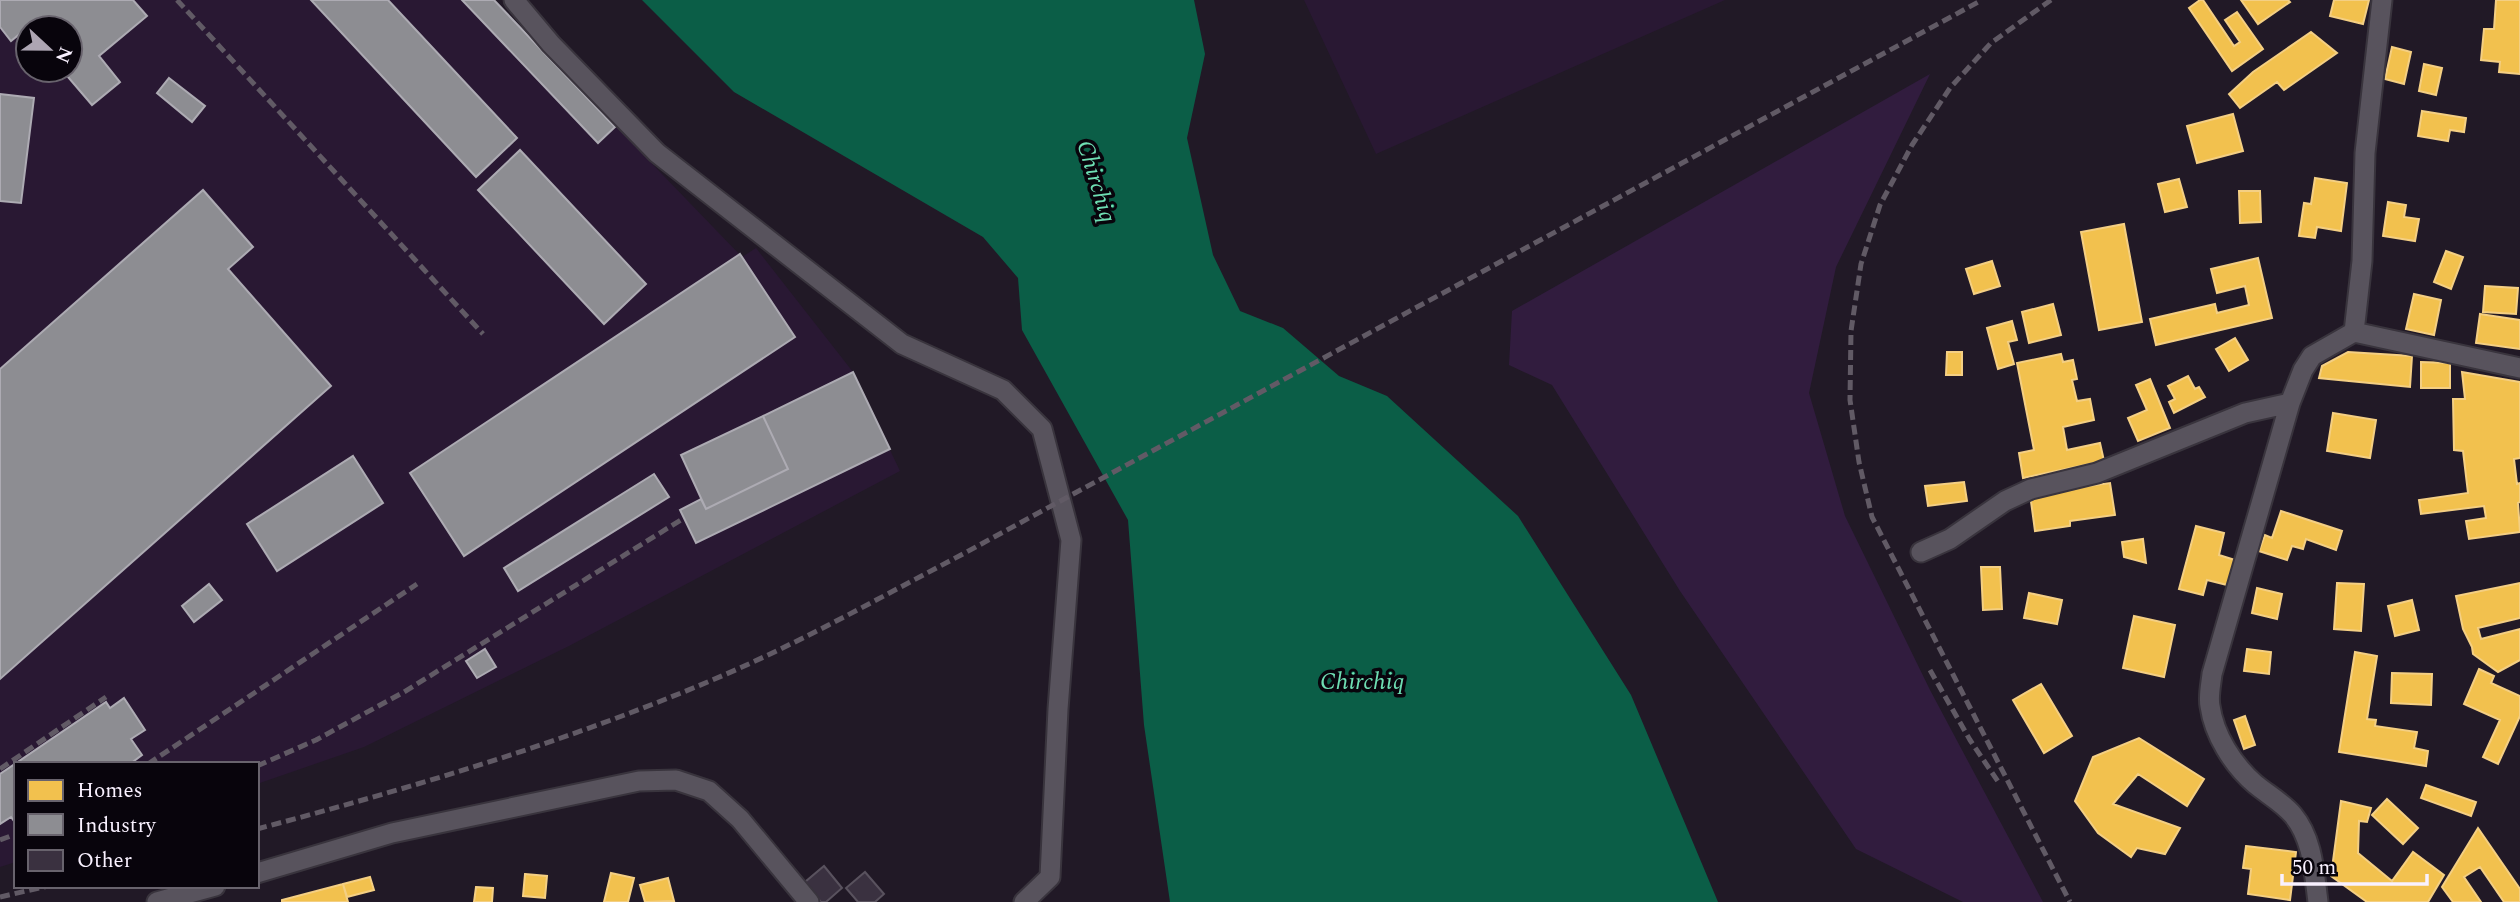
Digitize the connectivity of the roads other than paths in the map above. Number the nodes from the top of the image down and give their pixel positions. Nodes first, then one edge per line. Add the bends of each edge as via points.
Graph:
1 (514, 0) edge
2 (2382, 0) edge
3 (2354, 332) junction
4 (2520, 368) edge
5 (2290, 403) junction
6 (1921, 552) dead end
7 (259, 872) edge
8 (212, 892) edge
9 (157, 902) edge
10 (809, 902) edge
11 (1024, 902) edge
12 (2318, 902) edge

1 - 11 street via 657,153 902,344 1003,390 1042,429 1070,540 1050,877
2 - 3 street via 2365,153 2362,261
3 - 4 street
3 - 5 street via 2312,356
5 - 6 street via 2245,413 2097,473 2031,489
5 - 12 street via 2212,674 2209,704 2215,731 2233,760 2253,783 2293,814 2304,833 2312,852
7 - 10 street via 392,833 639,781 676,780 709,791 740,819
8 - 9 street

